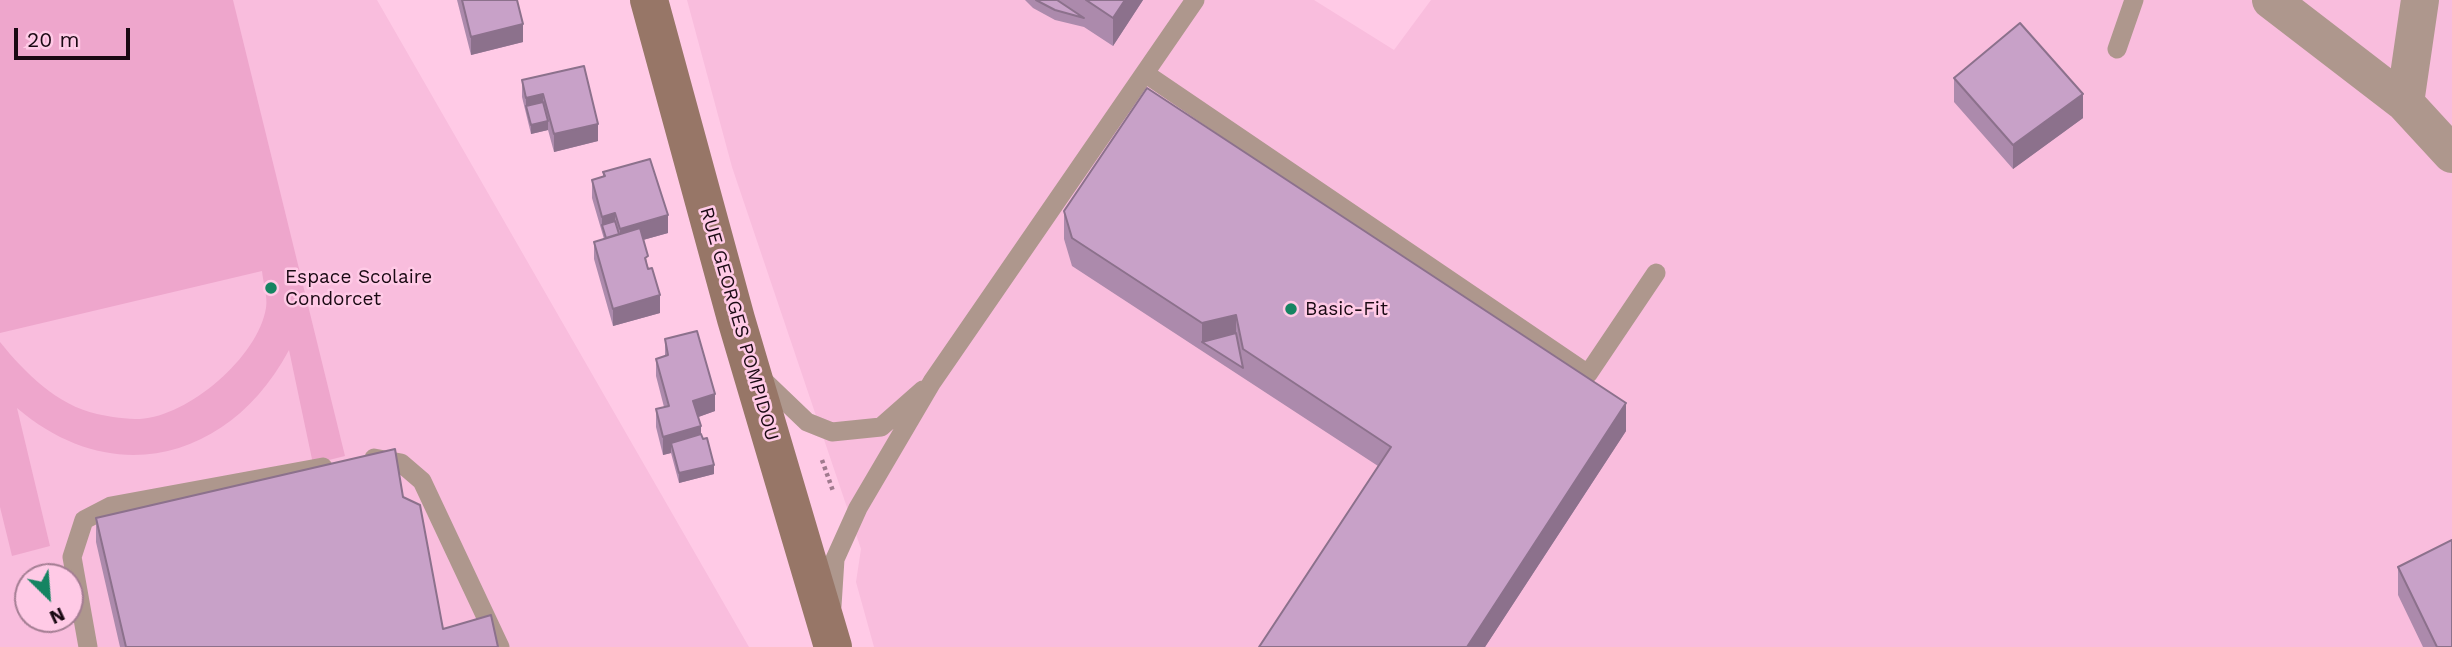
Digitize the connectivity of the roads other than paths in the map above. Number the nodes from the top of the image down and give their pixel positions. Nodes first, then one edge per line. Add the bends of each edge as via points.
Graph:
1 (649, 0) edge
2 (1195, 0) edge
3 (2134, 0) edge
4 (2271, 0) edge
5 (2420, 0) edge
6 (2117, 49) dead end
7 (1146, 74) junction
8 (2405, 103) junction
9 (2452, 154) edge
10 (1656, 273) dead end
11 (752, 370) junction
12 (932, 383) junction
13 (831, 640) edge
14 (88, 647) edge
15 (500, 647) edge

1 - 11 main road, RUE GEORGES POMPIDOU
2 - 7 lane
3 - 6 lane
4 - 8 street
5 - 8 street
7 - 10 lane via 1588,374
7 - 12 lane
8 - 9 street
11 - 12 lane via 807,422 832,432 881,427
11 - 13 main road, RUE GEORGES POMPIDOU
12 - 13 lane via 858,508 835,559
14 - 15 lane via 72,557 84,520 111,506 374,458 401,463 422,481

